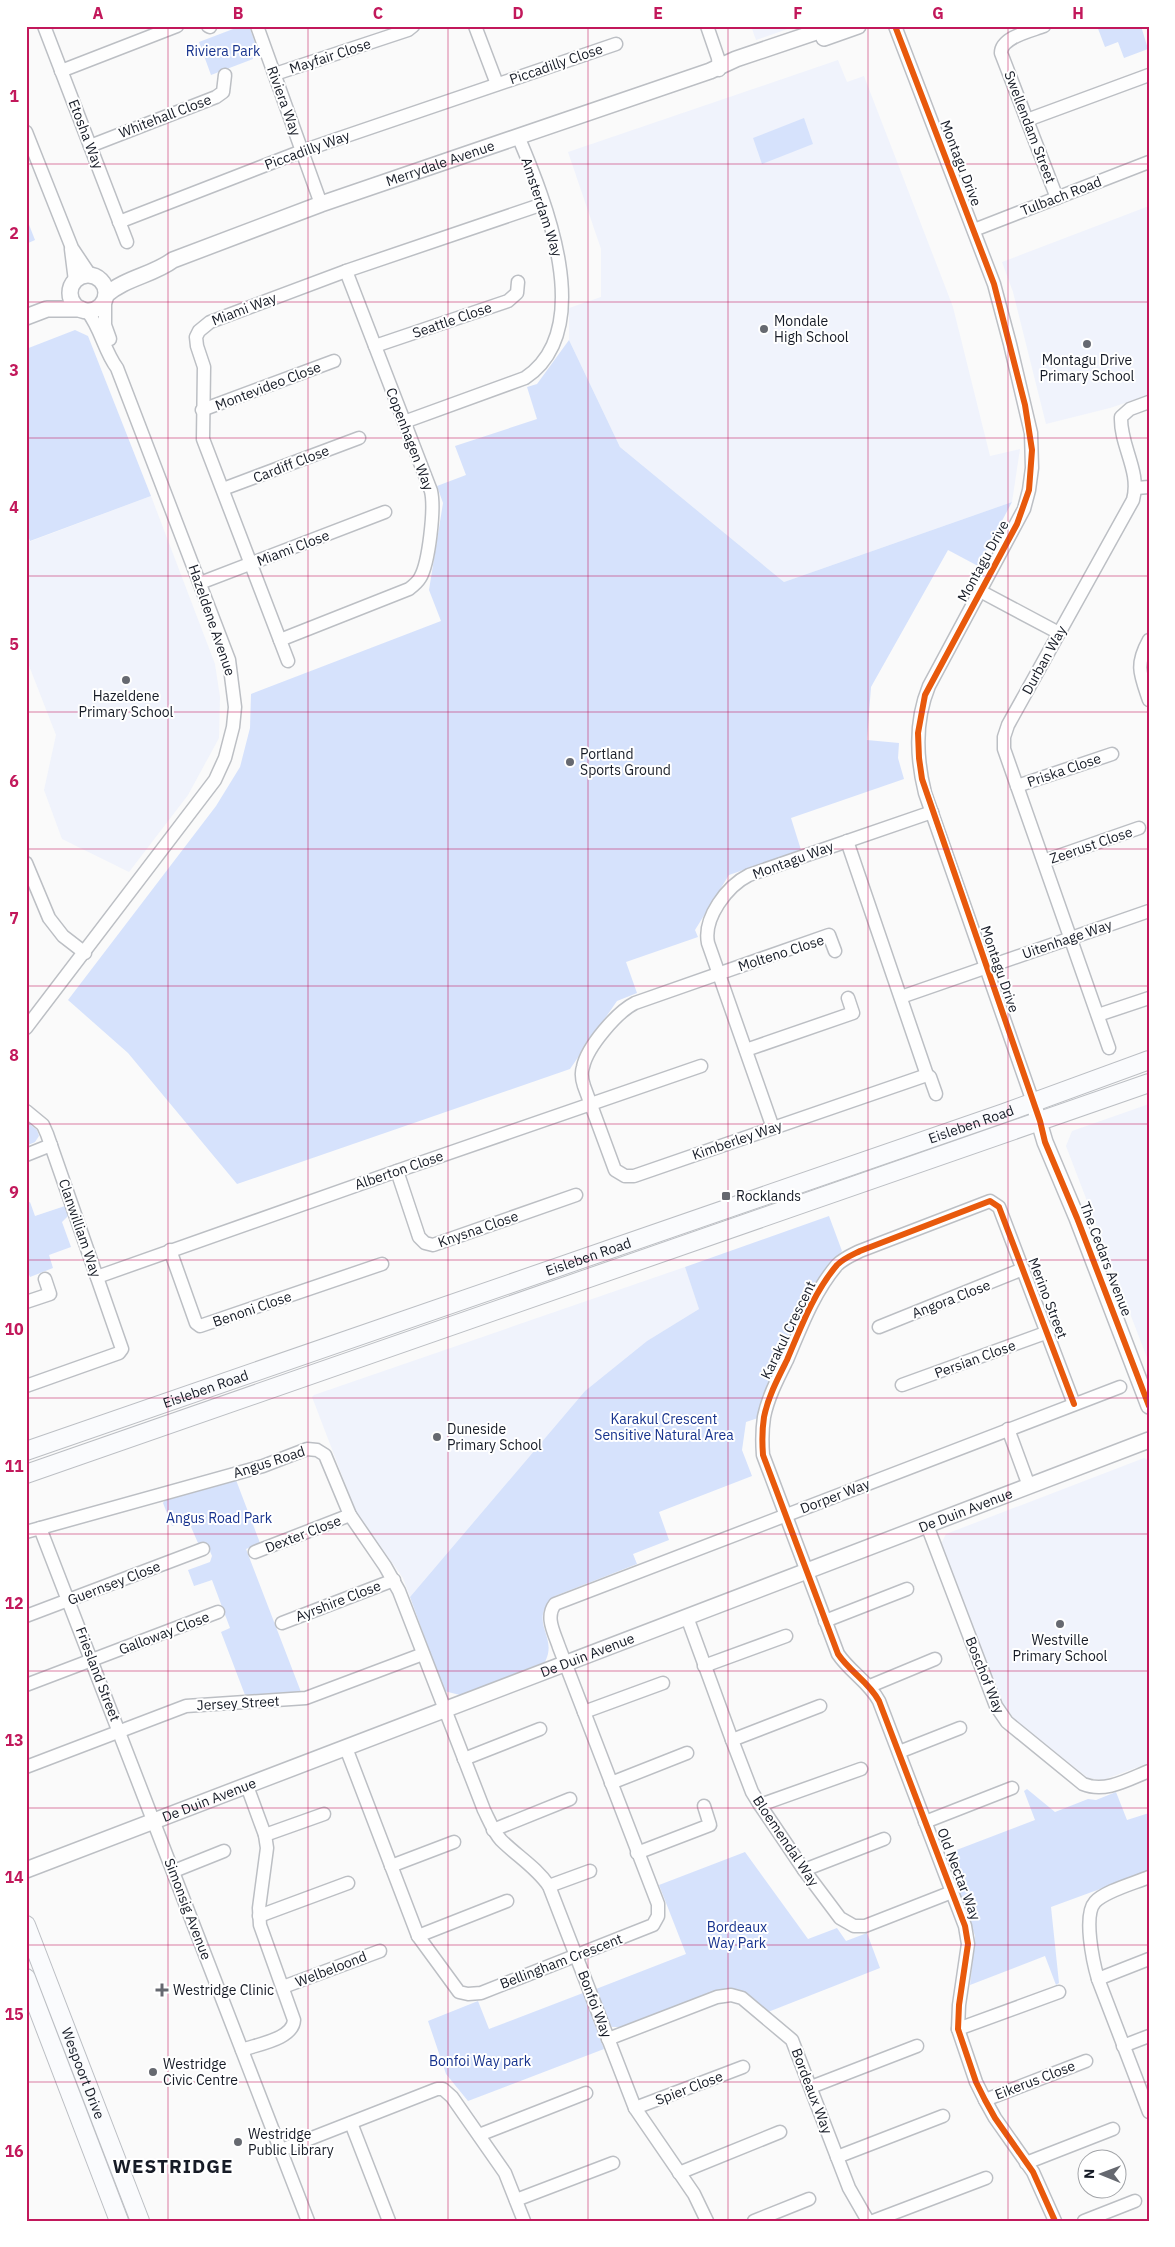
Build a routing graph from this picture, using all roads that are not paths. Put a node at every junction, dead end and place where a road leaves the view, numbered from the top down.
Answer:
1 (44, 26) edge
2 (177, 26) edge
3 (257, 26) edge
4 (413, 26) edge
5 (475, 26) edge
6 (707, 26) edge
7 (834, 26) edge
8 (858, 26) edge
9 (895, 26) edge
10 (1044, 26) edge
11 (616, 44) dead end
12 (716, 69) junction
13 (62, 71) junction
14 (275, 74) junction
15 (225, 75) dead end
16 (1149, 75) edge
17 (497, 84) junction
18 (1027, 120) junction
19 (26, 132) edge
20 (518, 136) junction
21 (90, 146) junction
22 (302, 151) junction
23 (1149, 162) edge
24 (1057, 198) junction
25 (321, 204) junction
26 (543, 204) junction
27 (119, 222) junction
28 (974, 230) junction
29 (127, 242) dead end
30 (72, 248) junction
31 (173, 260) junction
32 (346, 271) junction
33 (93, 276) junction
34 (518, 282) dead end
35 (74, 283) junction
36 (106, 298) junction
37 (47, 309) junction
38 (84, 310) junction
39 (26, 317) edge
40 (375, 346) junction
41 (334, 361) dead end
42 (117, 368) junction
43 (1149, 402) edge
44 (202, 410) junction
45 (404, 422) junction
46 (359, 438) dead end
47 (1142, 488) edge
48 (223, 490) junction
49 (386, 512) dead end
50 (251, 564) junction
51 (200, 583) junction
52 (980, 591) junction
53 (1059, 633) junction
54 (280, 640) junction
55 (1149, 640) edge
56 (288, 661) dead end
57 (1149, 700) edge
58 (1112, 754) dead end
59 (1017, 786) junction
60 (932, 812) junction
61 (1139, 828) dead end
62 (848, 841) junction
63 (1044, 861) junction
64 (26, 863) edge
65 (1149, 911) edge
66 (1071, 938) junction
67 (835, 951) dead end
68 (85, 953) junction
69 (986, 967) junction
70 (719, 973) junction
71 (848, 998) dead end
72 (901, 998) junction
73 (1149, 998) edge
74 (1098, 1015) junction
75 (26, 1028) edge
76 (1109, 1048) dead end
77 (746, 1050) junction
78 (1149, 1060) edge
79 (701, 1066) dead end
80 (927, 1075) junction
81 (1149, 1083) edge
82 (936, 1094) dead end
83 (1033, 1102) junction
84 (590, 1104) junction
85 (26, 1112) edge
86 (1040, 1121) junction
87 (773, 1128) junction
88 (51, 1145) junction
89 (26, 1155) edge
90 (397, 1171) junction
91 (576, 1195) dead end
92 (996, 1202) joint
93 (170, 1250) junction
94 (382, 1264) dead end
95 (1023, 1269) junction
96 (97, 1277) junction
97 (45, 1279) dead end
98 (26, 1302) edge
99 (879, 1327) dead end
100 (1048, 1332) junction
101 (902, 1385) dead end
102 (26, 1386) edge
103 (1120, 1386) dead end
104 (1074, 1404) junction
105 (1149, 1406) edge
106 (1008, 1429) junction
107 (1149, 1440) edge
108 (26, 1452) edge
109 (26, 1474) edge
110 (1028, 1486) junction
111 (350, 1515) junction
112 (784, 1515) junction
113 (927, 1525) junction
114 (40, 1528) junction
115 (26, 1532) edge
116 (203, 1549) dead end
117 (255, 1552) dead end
118 (807, 1572) junction
119 (394, 1580) junction
120 (907, 1590) dead end
121 (70, 1600) junction
122 (218, 1612) dead end
123 (26, 1616) edge
124 (688, 1617) junction
125 (825, 1621) junction
126 (282, 1622) dead end
127 (786, 1636) dead end
128 (424, 1654) junction
129 (935, 1659) dead end
130 (93, 1660) junction
131 (566, 1664) junction
132 (704, 1666) junction
133 (663, 1683) dead end
134 (26, 1685) edge
135 (870, 1686) junction
136 (820, 1706) dead end
137 (445, 1710) junction
138 (584, 1712) junction
139 (960, 1728) dead end
140 (540, 1729) dead end
141 (120, 1732) junction
142 (732, 1740) junction
143 (346, 1748) junction
144 (898, 1752) junction
145 (688, 1753) dead end
146 (464, 1759) junction
147 (26, 1767) edge
148 (861, 1769) dead end
149 (1149, 1772) edge
150 (611, 1783) junction
151 (247, 1786) junction
152 (1012, 1788) dead end
153 (570, 1799) dead end
154 (760, 1805) junction
155 (704, 1806) dead end
156 (324, 1814) dead end
157 (154, 1821) junction
158 (925, 1822) junction
159 (493, 1830) junction
160 (265, 1835) junction
161 (884, 1839) dead end
162 (454, 1842) dead end
163 (224, 1851) dead end
164 (637, 1853) junction
165 (391, 1866) junction
166 (26, 1870) edge
167 (804, 1870) junction
168 (174, 1871) junction
169 (590, 1871) dead end
170 (1149, 1877) edge
171 (348, 1883) dead end
172 (549, 1886) junction
173 (952, 1892) junction
174 (507, 1901) dead end
175 (259, 1916) junction
176 (26, 1925) edge
177 (418, 1936) junction
178 (380, 1951) dead end
179 (576, 1956) junction
180 (1149, 1959) edge
181 (26, 1978) edge
182 (1098, 1978) junction
183 (283, 1987) junction
184 (1059, 1992) dead end
185 (958, 2030) junction
186 (1149, 2036) edge
187 (608, 2039) junction
188 (917, 2046) dead end
189 (1124, 2046) junction
190 (242, 2050) junction
191 (1086, 2061) dead end
192 (742, 2067) dead end
193 (811, 2087) junction
194 (586, 2094) dead end
195 (984, 2100) junction
196 (636, 2108) junction
197 (1149, 2112) edge
198 (943, 2116) dead end
199 (351, 2123) junction
200 (1113, 2129) dead end
201 (780, 2132) dead end
202 (479, 2135) junction
203 (281, 2150) junction
204 (837, 2157) junction
205 (613, 2163) dead end
206 (1026, 2163) junction
207 (679, 2173) junction
208 (986, 2178) dead end
209 (809, 2199) dead end
210 (516, 2200) junction
211 (1135, 2201) dead end
212 (119, 2221) edge
213 (140, 2221) edge
214 (308, 2221) edge
215 (389, 2221) edge
216 (524, 2221) edge
217 (707, 2221) edge
218 (754, 2221) edge
219 (868, 2221) edge
220 (873, 2221) edge
221 (1055, 2221) edge
222 (1084, 2221) edge

1 - 13 street, Etosha Way
2 - 13 street
3 - 14 street, Riviera Way
4 - 14 street, Mayfair Close
5 - 17 street
6 - 12 street
7 - 12 street, Merrydale Avenue
8 - 12 street, Merrydale Avenue
9 - 28 street, Montagu Drive
10 - 18 street, Swellendam Street
11 - 17 street, Piccadilly Close
12 - 20 street, Merrydale Avenue
13 - 21 street, Etosha Way
14 - 22 street, Riviera Way
15 - 21 street, Whitehall Close
16 - 18 street
17 - 22 street, Piccadilly Way
18 - 24 street, Swellendam Street
19 - 30 street
20 - 25 street, Merrydale Avenue
20 - 26 street, Amsterdam Way
21 - 27 street, Etosha Way
22 - 25 street, Riviera Way
22 - 27 street, Piccadilly Way
23 - 24 street, Tulbach Road
24 - 28 street, Tulbach Road
25 - 31 street, Merrydale Avenue
26 - 32 street, Miami Way
26 - 45 street, Amsterdam Way
27 - 29 street, Etosha Way
28 - 52 street, Montagu Drive
30 - 33 street
30 - 35 street
31 - 33 street, Merrydale Avenue
31 - 36 street, Merrydale Avenue
32 - 40 street, Copenhagen Way
32 - 44 street, Miami Way
33 - 35 street
33 - 36 street
34 - 40 street, Seattle Close
35 - 37 street
35 - 38 street
36 - 38 street
36 - 42 street, Hazeldene Avenue
37 - 38 street
37 - 39 street
38 - 42 street, Hazeldene Avenue
40 - 45 street, Copenhagen Way
41 - 44 street, Montevideo Close
42 - 51 street, Hazeldene Avenue
43 - 47 street, Durban Way
44 - 48 street, Miami Way
45 - 54 street, Copenhagen Way
46 - 48 street, Cardiff Close
47 - 53 street, Durban Way
48 - 50 street, Miami Way
49 - 50 street, Miami Close
50 - 51 street, Miami Close
50 - 54 street, Miami Way
51 - 68 street, Hazeldene Avenue
52 - 53 street
52 - 60 street, Montagu Drive
53 - 59 street, Durban Way
54 - 56 street, Miami Way
55 - 57 street
58 - 59 street, Priska Close
59 - 63 street, Durban Way
60 - 62 street, Montagu Way
60 - 69 street, Montagu Drive
61 - 63 street, Zeerust Close
62 - 70 street, Montagu Way
62 - 72 street
63 - 66 street, Durban Way
64 - 68 street
65 - 66 street, Uitenhage Way
66 - 69 street, Uitenhage Way
66 - 74 street, Durban Way
67 - 70 street, Molteno Close
68 - 75 street, Hazeldene Avenue
69 - 72 street, Uitenhage Way
69 - 83 street, Montagu Drive
70 - 77 street, Montagu Way
70 - 84 street
71 - 77 street
72 - 80 street
73 - 74 street
74 - 76 street, Durban Way
77 - 87 street, Montagu Way
78 - 83 main road, Eisleben Road
79 - 84 street, Alberton Close
80 - 82 street
80 - 87 street, Kimberley Way
81 - 86 main road, Eisleben Road
83 - 86 street, The Cedars Avenue
83 - 108 main road, Eisleben Road
84 - 87 street, Kimberley Way
84 - 90 street, Alberton Close
85 - 88 street, Clanwilliam Way
86 - 105 street, The Cedars Avenue
86 - 109 main road, Eisleben Road
88 - 89 street
88 - 96 street, Clanwilliam Way
90 - 91 street, Knysna Close
90 - 93 street, Alberton Close
92 - 95 street, Merino Street
92 - 112 street, Karakul Crescent
93 - 94 street, Benoni Close
93 - 96 street, Alberton Close
95 - 99 street, Angora Close
95 - 100 street, Merino Street
96 - 102 street, Clanwilliam Way
97 - 98 street
100 - 101 street, Persian Close
100 - 104 street, Merino Street
103 - 104 street, Dorper Way
104 - 106 street, Dorper Way
106 - 110 street
106 - 112 street, Dorper Way
107 - 110 street, De Duin Avenue
110 - 113 street, De Duin Avenue
111 - 114 street, Angus Road
111 - 117 street, Dexter Close
111 - 119 street, Angus Road
112 - 118 street, Karakul Crescent
112 - 131 street, Dorper Way
113 - 118 street, De Duin Avenue
113 - 149 street, Boschof Way
114 - 115 street, Angus Road
114 - 121 street, Friesland Street
116 - 121 street, Guernsey Close
118 - 124 street, De Duin Avenue
118 - 125 street, Old Nectar Way
119 - 126 street, Ayrshire Close
119 - 128 street, Angus Road
120 - 125 street
121 - 123 street, Guernsey Close
121 - 130 street, Friesland Street
122 - 130 street, Galloway Close
124 - 131 street, De Duin Avenue
124 - 132 street, Bloemendal Way
125 - 135 street, Old Nectar Way
127 - 132 street
128 - 137 street, Angus Road
128 - 141 street, Jersey Street
129 - 135 street
130 - 134 street, Galloway Close
130 - 141 street, Friesland Street
131 - 137 street, De Duin Avenue
131 - 138 street, Bellingham Crescent
132 - 142 street, Bloemendal Way
133 - 138 street
135 - 144 street, Old Nectar Way
136 - 142 street
137 - 143 street, De Duin Avenue
137 - 146 street, Bonfoi Way
138 - 150 street, Bellingham Crescent
139 - 144 street
140 - 146 street
141 - 147 street, Jersey Street
141 - 157 street, Friesland Street
142 - 154 street, Bloemendal Way
143 - 151 street, De Duin Avenue
143 - 165 street, Bellingham Crescent
144 - 158 street, Old Nectar Way
145 - 150 street
146 - 159 street, Bonfoi Way
148 - 154 street
150 - 164 street, Bellingham Crescent
151 - 157 street, De Duin Avenue
151 - 160 street
152 - 158 street
153 - 159 street
154 - 167 street, Bloemendal Way
155 - 164 street
156 - 160 street
157 - 166 street, De Duin Avenue
157 - 168 street, Simonsig Avenue
158 - 173 street, Old Nectar Way
159 - 172 street, Bonfoi Way
160 - 175 street
161 - 167 street
162 - 165 street
163 - 168 street
164 - 179 street, Bellingham Crescent
165 - 177 street, Bellingham Crescent
167 - 173 street, Bloemendal Way
168 - 190 street, Simonsig Avenue
169 - 172 street
170 - 182 street
171 - 175 street
172 - 179 street, Bonfoi Way
173 - 185 street, Old Nectar Way
174 - 177 street
175 - 183 street
176 - 213 main road, Wespoort Drive
177 - 179 street, Bellingham Crescent
178 - 183 street, Welbeloond
179 - 187 street, Bonfoi Way
180 - 182 street
181 - 212 main road, Wespoort Drive
182 - 189 street
183 - 190 street
184 - 185 street
185 - 195 street, Old Nectar Way
186 - 189 street
187 - 193 street, Bordeaux Way
187 - 196 street, Bonfoi Way
188 - 193 street
189 - 197 street
190 - 203 street, Simonsig Avenue
191 - 195 street, Eikerus Close
192 - 196 street, Spier Close
193 - 204 street, Bordeaux Way
194 - 202 street
195 - 206 street, Old Nectar Way
196 - 207 street, Bonfoi Way
198 - 204 street
199 - 202 street
199 - 203 street
199 - 215 street
200 - 206 street
201 - 207 street
202 - 210 street
203 - 214 street, Simonsig Avenue
204 - 219 street, Bordeaux Way
205 - 210 street
206 - 221 street, Old Nectar Way
207 - 217 street, Bonfoi Way
208 - 220 street
209 - 218 street
210 - 216 street
211 - 222 street

